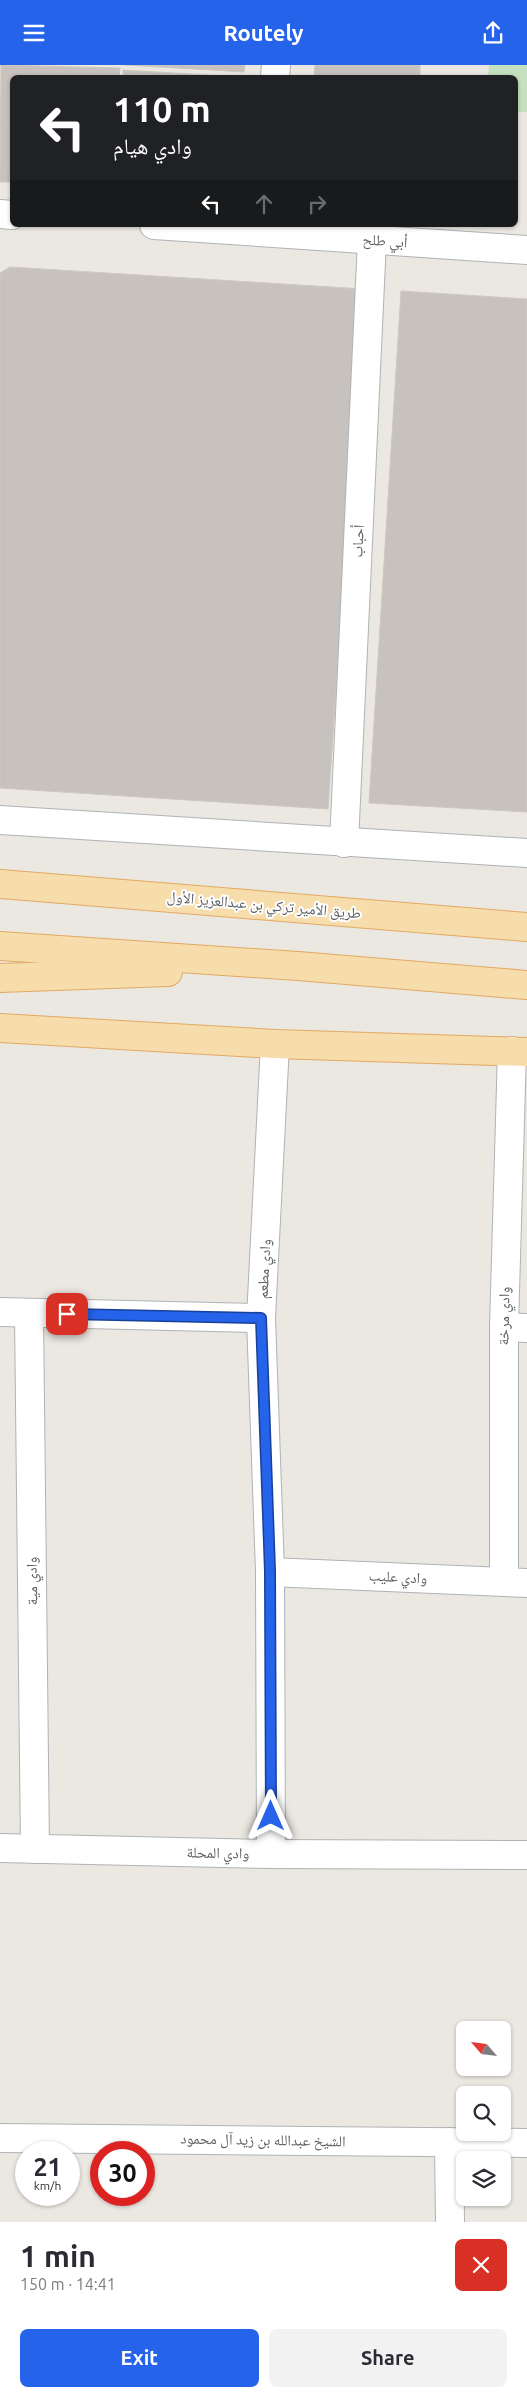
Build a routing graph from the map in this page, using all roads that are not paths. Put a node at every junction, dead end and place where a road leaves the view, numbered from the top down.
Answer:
1 (210, 227) edge
2 (265, 229) edge
3 (372, 240) junction
4 (527, 250) edge
5 (0, 820) edge
6 (344, 843) junction
7 (527, 853) edge
8 (0, 884) edge
9 (527, 927) edge
10 (0, 946) edge
11 (298, 966) junction
12 (0, 978) edge
13 (527, 985) edge
14 (0, 1028) edge
15 (275, 1045) junction
16 (519, 1052) edge
17 (0, 1312) edge
18 (29, 1314) junction
19 (261, 1318) junction
20 (515, 1327) edge
21 (270, 1571) junction
22 (516, 1582) edge
23 (0, 1848) edge
24 (35, 1849) junction
25 (271, 1854) junction
26 (527, 1855) edge
27 (0, 2137) edge
28 (449, 2143) junction
29 (527, 2143) edge
30 (450, 2222) edge

1 - 2 street, أبي طلح
2 - 3 street, أبي طلح
3 - 4 street, أبي طلح
3 - 6 street, أحباب
5 - 6 street
6 - 7 street
8 - 9 main road, طريق الأمير تركي بن عبدالعزيز الأول
10 - 11 main road
11 - 12 main road
11 - 13 main road
14 - 15 main road
15 - 16 main road
15 - 19 street, وادي مطعم
16 - 20 street, وادي مرخة
17 - 18 street
18 - 19 street
18 - 24 street, وادي مية
19 - 21 street, وادي مطعم
20 - 22 street, وادي مرخة
21 - 22 street, وادي عليب
21 - 25 street, وادي مطعم
23 - 24 street, وادي المحلة
24 - 25 street, وادي المحلة
25 - 26 street, وادي المحلة
27 - 28 street, الشيخ عبدالله بن زيد آل محمود
28 - 29 street, الشيخ عبدالله بن زيد آل محمود
28 - 30 street

